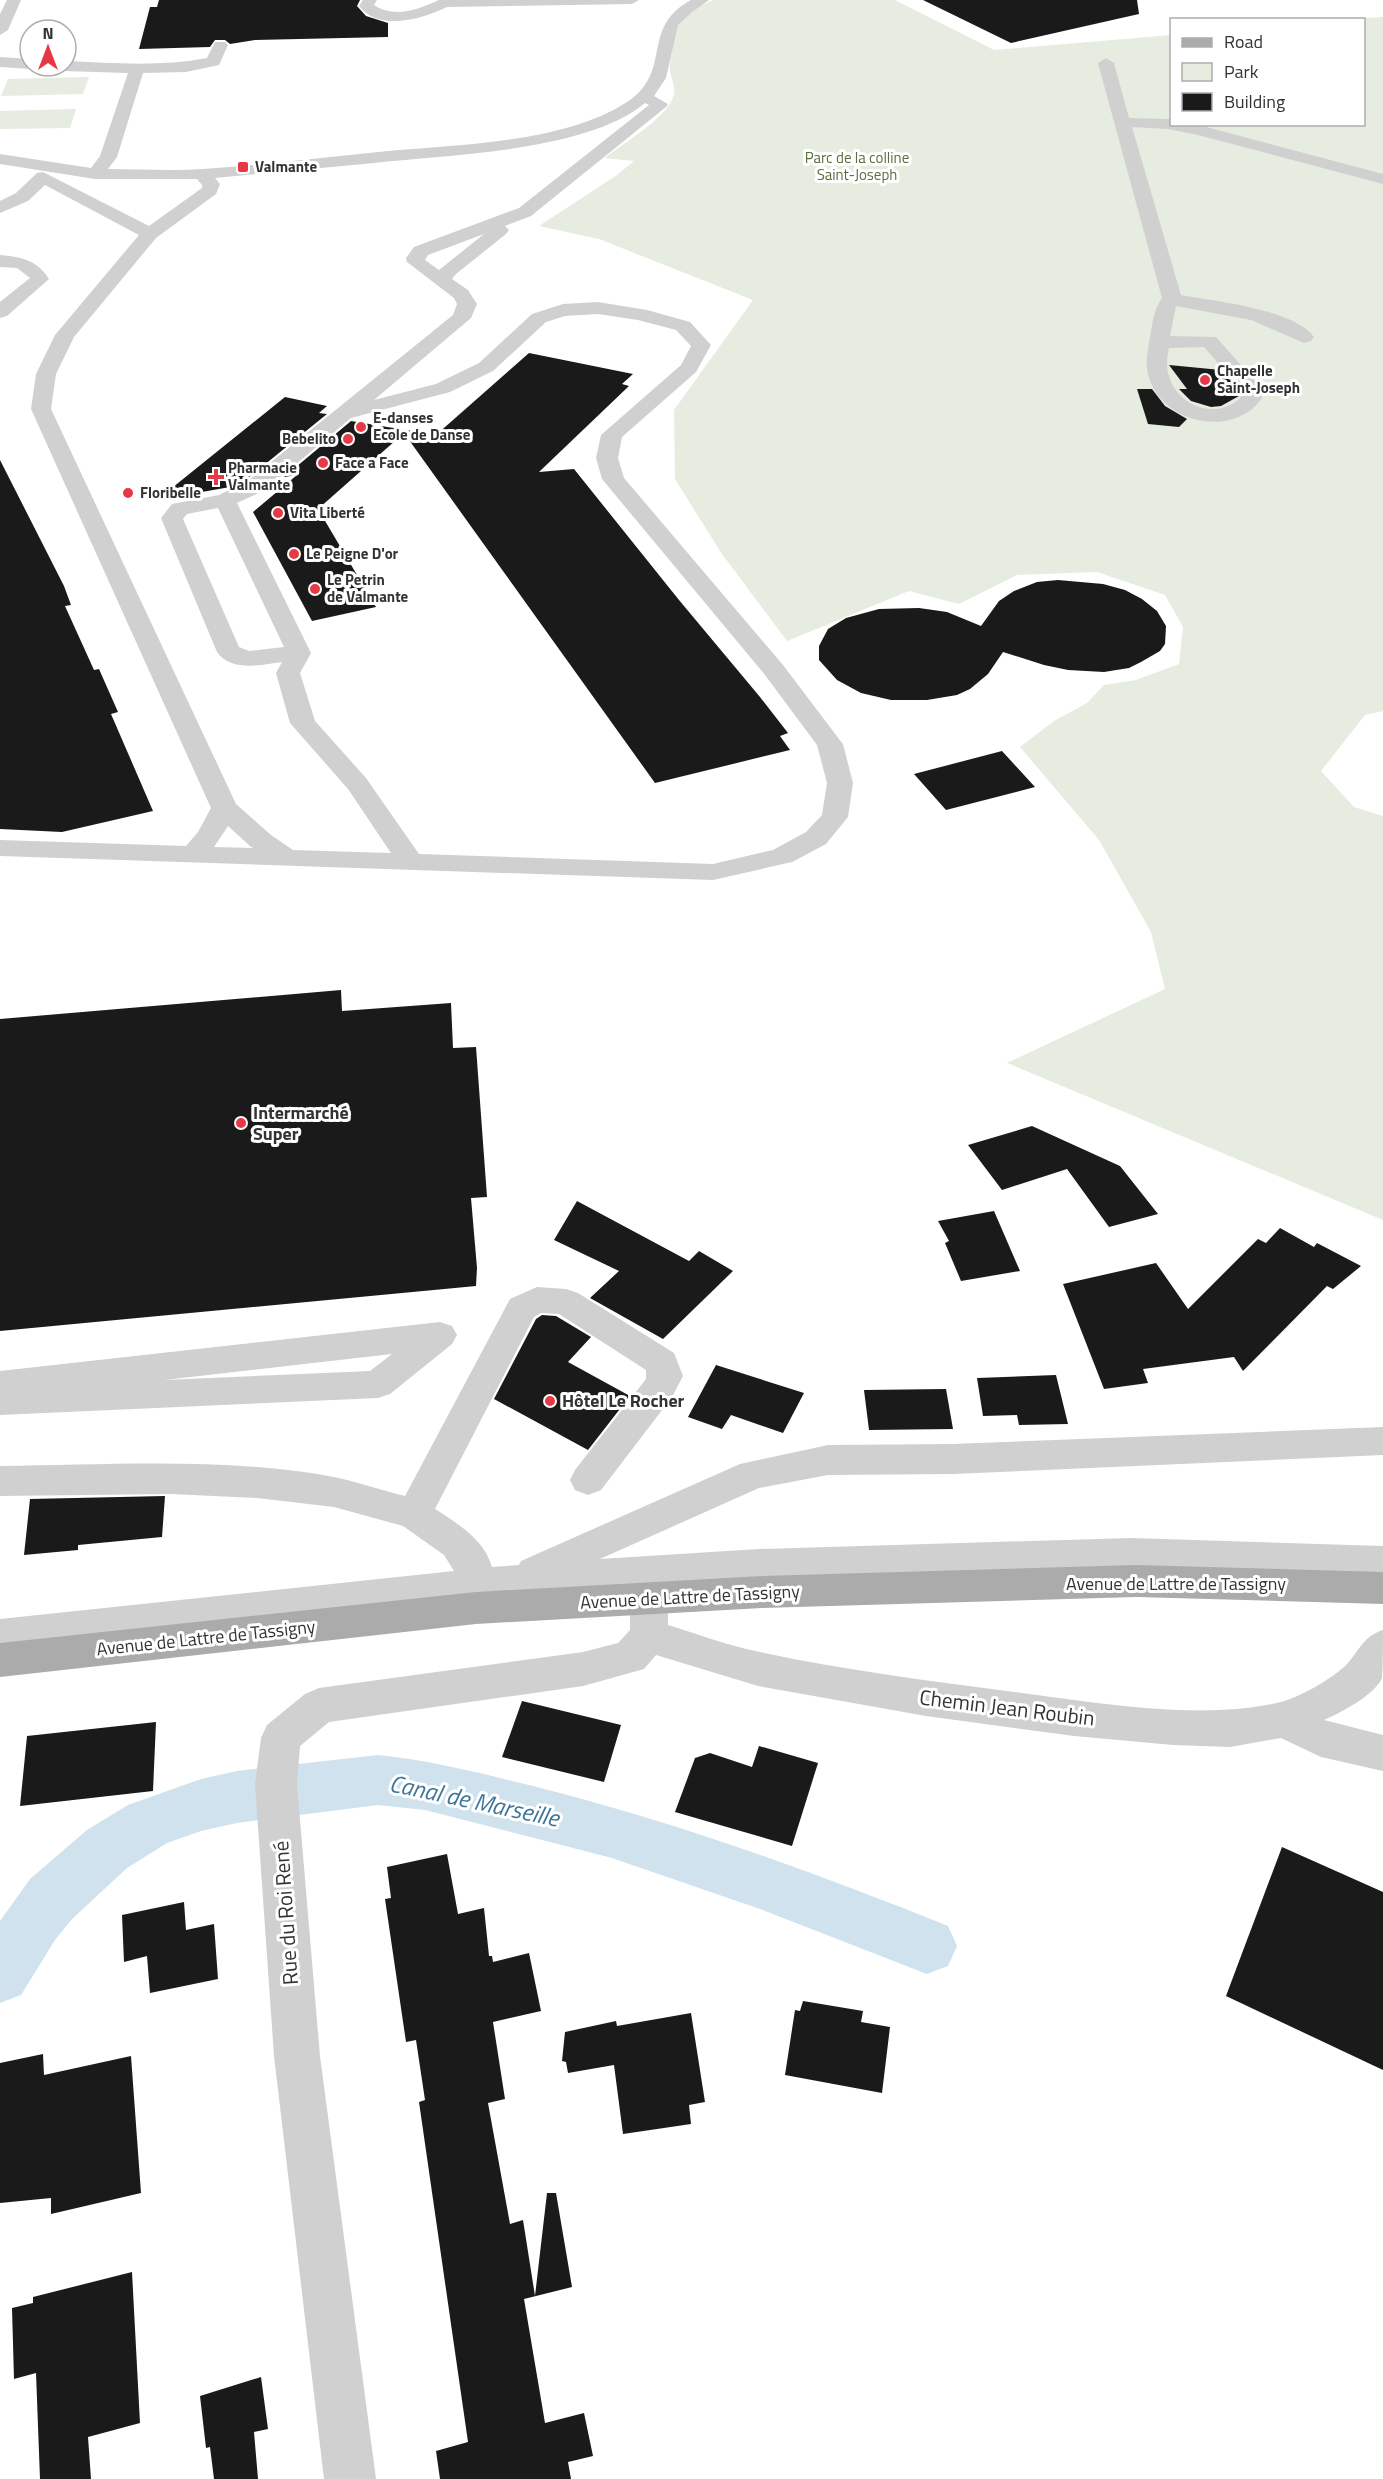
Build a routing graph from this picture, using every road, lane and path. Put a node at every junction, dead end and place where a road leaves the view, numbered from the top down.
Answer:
1 (14, 0) edge
2 (370, 0) edge
3 (632, 0) edge
4 (702, 0) edge
5 (0, 30) edge
6 (220, 45) dead end
7 (0, 62) edge
8 (18, 63) edge
9 (1106, 63) dead end
10 (78, 67) edge
11 (137, 69) junction
12 (644, 97) junction
13 (1122, 123) junction
14 (1170, 124) edge
15 (1180, 126) edge
16 (0, 159) edge
17 (303, 165) junction
18 (0, 169) edge
19 (276, 170) junction
20 (43, 177) junction
21 (205, 177) junction
22 (1383, 179) edge
23 (83, 183) junction
24 (190, 206) junction
25 (0, 208) edge
26 (521, 214) junction
27 (150, 234) junction
28 (0, 261) edge
29 (441, 280) junction
30 (1172, 299) junction
31 (1224, 308) junction
32 (0, 312) edge
33 (1242, 330) dead end
34 (1304, 337) dead end
35 (1160, 342) junction
36 (340, 415) junction
37 (225, 500) junction
38 (299, 653) junction
39 (222, 804) junction
40 (0, 848) edge
41 (195, 853) junction
42 (286, 857) junction
43 (411, 862) junction
44 (0, 1385) edge
45 (0, 1401) edge
46 (1383, 1441) edge
47 (588, 1480) dead end
48 (0, 1482) edge
49 (414, 1514) junction
50 (1383, 1562) edge
51 (1321, 1572) junction
52 (513, 1581) junction
53 (1383, 1588) edge
54 (475, 1597) junction
55 (649, 1598) junction
56 (0, 1636) edge
57 (649, 1636) junction
58 (1383, 1647) edge
59 (0, 1660) edge
60 (1284, 1720) junction
61 (1383, 1753) edge
62 (350, 2479) edge

1 - 5 street
2 - 3 street
4 - 12 street
6 - 11 street
7 - 8 street
9 - 13 street
10 - 11 street
11 - 23 street
12 - 17 street
12 - 26 street
13 - 14 street
13 - 30 street
15 - 22 street
16 - 23 street
17 - 19 street
17 - 21 street
18 - 20 street
19 - 21 street
19 - 24 street
20 - 23 street
20 - 25 street
21 - 23 street
21 - 23 street
21 - 24 street
23 - 27 street
24 - 27 street
26 - 29 street
26 - 29 street
27 - 39 street
28 - 32 street
29 - 36 street
30 - 31 street
30 - 35 street
31 - 33 street
31 - 34 street
35 - 35 street
36 - 37 street
36 - 43 street
37 - 38 street
37 - 38 street
38 - 43 street
39 - 41 street
39 - 42 street
40 - 41 street
41 - 42 street
42 - 43 street
44 - 45 street
46 - 52 street
47 - 49 street
48 - 49 street
49 - 54 street
50 - 51 street
51 - 52 street
51 - 53 main road, Avenue de Lattre de Tassigny
51 - 55 main road, Avenue de Lattre de Tassigny
52 - 54 street
54 - 55 main road, Avenue de Lattre de Tassigny
54 - 56 street
54 - 59 main road, Avenue de Lattre de Tassigny
55 - 57 street
57 - 60 street, Chemin Jean Roubin
57 - 62 street, Rue du Roi René
58 - 60 street, Chemin Jean Roubin
60 - 61 street

